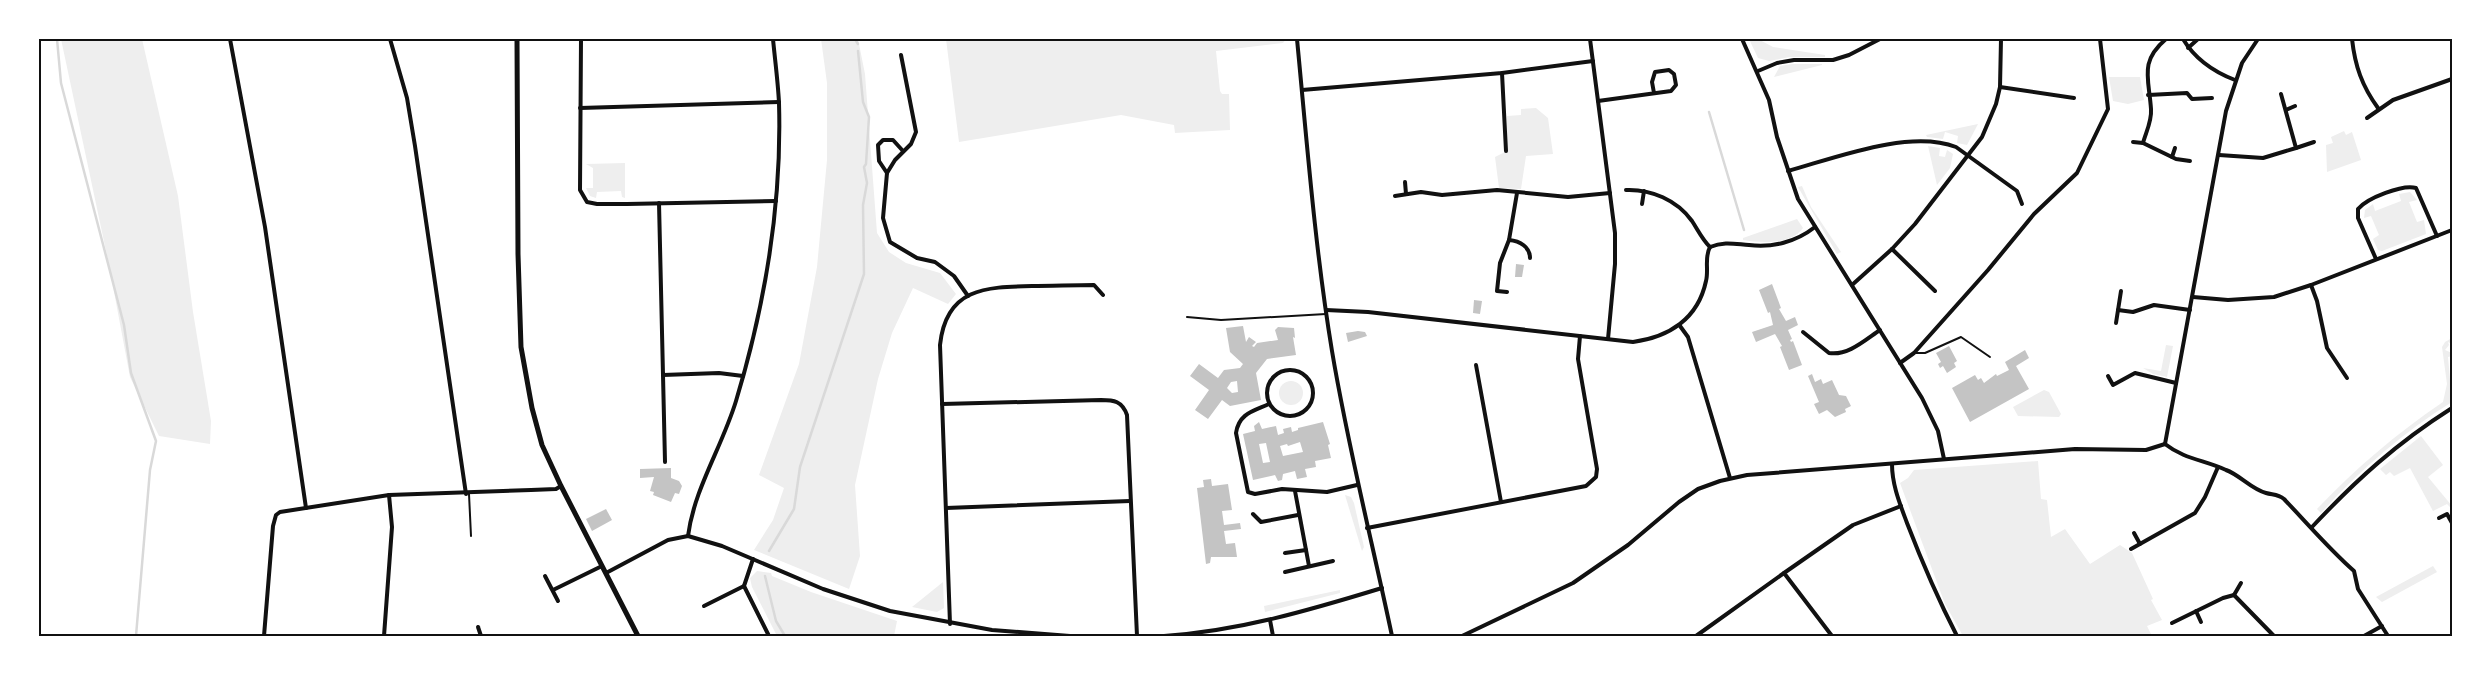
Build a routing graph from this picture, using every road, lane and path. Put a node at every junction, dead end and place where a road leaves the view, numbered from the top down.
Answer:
1 (230, 39) edge
2 (390, 39) edge
3 (517, 39) edge
4 (581, 39) edge
5 (774, 39) edge
6 (1297, 39) edge
7 (1590, 39) edge
8 (1742, 39) edge
9 (1880, 39) edge
10 (2002, 39) edge
11 (2100, 39) edge
12 (2166, 39) edge
13 (2183, 39) edge
14 (2198, 39) edge
15 (2258, 39) edge
16 (2352, 39) edge
17 (2188, 48) junction
18 (901, 55) dead end
19 (1593, 61) junction
20 (1758, 71) junction
21 (1502, 73) junction
22 (2452, 79) edge
23 (2235, 80) junction
24 (2000, 87) junction
25 (1302, 90) junction
26 (1654, 93) junction
27 (2281, 94) dead end
28 (2148, 95) junction
29 (2074, 98) dead end
30 (2212, 98) dead end
31 (1598, 101) junction
32 (779, 102) junction
33 (2295, 106) dead end
34 (580, 108) junction
35 (2378, 108) junction
36 (2286, 110) junction
37 (2367, 118) dead end
38 (2134, 142) dead end
39 (2314, 142) dead end
40 (2143, 143) junction
41 (2175, 148) dead end
42 (2296, 148) junction
43 (903, 151) junction
44 (1506, 151) dead end
45 (2219, 155) junction
46 (1968, 156) junction
47 (2172, 157) junction
48 (2190, 161) dead end
49 (1788, 171) junction
50 (887, 173) junction
51 (1405, 182) dead end
52 (1626, 190) dead end
53 (1644, 191) junction
54 (1517, 193) junction
55 (1610, 193) junction
56 (1406, 194) junction
57 (1395, 196) dead end
58 (776, 201) junction
59 (659, 203) junction
60 (1642, 204) dead end
61 (2022, 204) dead end
62 (1815, 227) junction
63 (2452, 230) edge
64 (2437, 236) junction
65 (1509, 240) junction
66 (1710, 247) junction
67 (1892, 250) junction
68 (1530, 258) dead end
69 (2376, 259) junction
70 (1852, 285) junction
71 (2311, 285) junction
72 (1934, 291) dead end
73 (2121, 291) dead end
74 (1507, 292) dead end
75 (1103, 295) dead end
76 (968, 296) junction
77 (2193, 297) junction
78 (2118, 310) junction
79 (2190, 310) junction
80 (1326, 312) junction
81 (1187, 317) dead end
82 (2116, 323) dead end
83 (1680, 326) junction
84 (1880, 330) junction
85 (1803, 332) dead end
86 (1580, 336) junction
87 (1608, 339) junction
88 (1914, 353) junction
89 (1990, 357) dead end
90 (1900, 363) junction
91 (1476, 365) dead end
92 (663, 375) junction
93 (743, 376) junction
94 (2108, 376) dead end
95 (2347, 378) dead end
96 (2176, 383) junction
97 (942, 404) junction
98 (1270, 404) junction
99 (2452, 408) edge
100 (2165, 444) junction
101 (1944, 460) junction
102 (666, 462) dead end
103 (1892, 464) junction
104 (2218, 467) junction
105 (1730, 478) junction
106 (1357, 485) junction
107 (561, 486) junction
108 (1295, 491) junction
109 (467, 494) junction
110 (389, 495) junction
111 (1130, 500) junction
112 (1500, 502) junction
113 (1901, 506) junction
114 (306, 508) junction
115 (946, 508) junction
116 (2452, 512) edge
117 (1253, 514) dead end
118 (2447, 514) junction
119 (1298, 515) junction
120 (2439, 518) dead end
121 (2452, 523) edge
122 (2312, 527) junction
123 (1367, 528) junction
124 (2134, 533) dead end
125 (471, 536) dead end
126 (688, 536) junction
127 (2140, 544) junction
128 (2131, 549) dead end
129 (1306, 550) junction
130 (1286, 553) dead end
131 (753, 559) junction
132 (1333, 562) dead end
133 (602, 566) junction
134 (1309, 566) junction
135 (1285, 572) dead end
136 (606, 573) junction
137 (1784, 573) junction
138 (545, 576) dead end
139 (2241, 583) dead end
140 (744, 586) junction
141 (1382, 588) junction
142 (552, 590) junction
143 (2234, 595) junction
144 (558, 601) dead end
145 (704, 606) dead end
146 (2196, 611) junction
147 (1270, 620) junction
148 (2201, 622) dead end
149 (2172, 623) dead end
150 (950, 624) junction
151 (2382, 626) junction
152 (478, 627) dead end
153 (264, 636) edge
154 (384, 636) edge
155 (481, 636) edge
156 (638, 636) edge
157 (769, 636) edge
158 (1037, 636) edge
159 (1070, 636) edge
160 (1138, 636) edge
161 (1164, 636) edge
162 (1273, 636) edge
163 (1392, 636) edge
164 (1462, 636) edge
165 (1696, 636) edge
166 (1832, 636) edge
167 (1957, 636) edge
168 (2274, 636) edge
169 (2364, 636) edge
170 (2388, 636) edge

1 - 114 street
2 - 109 street
3 - 107 street
4 - 34 street
5 - 32 street
6 - 25 street
7 - 19 street
8 - 20 street
9 - 20 street
10 - 24 street
11 - 88 street
12 - 28 street
13 - 17 street
14 - 17 street
15 - 23 street
16 - 35 street
17 - 23 street
18 - 43 street
19 - 21 street
19 - 31 street
20 - 49 street
21 - 25 street
21 - 44 street
22 - 35 street
23 - 45 street
24 - 29 street
24 - 46 street
25 - 80 street
26 - 26 street
26 - 31 street
27 - 36 street
28 - 30 street
28 - 40 street
31 - 55 street
32 - 34 street
32 - 58 street
33 - 36 street
34 - 59 street
35 - 37 street
36 - 42 street
38 - 40 street
39 - 42 street
40 - 47 street
41 - 47 street
42 - 45 street
43 - 50 street
43 - 50 street
45 - 77 street
46 - 49 street
46 - 61 street
46 - 67 street
47 - 48 street
49 - 62 street
50 - 76 street
51 - 56 street
52 - 53 street
53 - 60 street
53 - 66 street
54 - 55 street
54 - 56 street
54 - 65 street
55 - 87 street
56 - 57 street
58 - 59 street
58 - 93 street
59 - 92 street
62 - 66 street
62 - 70 street
63 - 64 street
64 - 69 street
64 - 69 street
65 - 68 street
65 - 74 street
66 - 83 street
67 - 70 street
67 - 72 street
69 - 71 street
70 - 84 street
71 - 77 street
71 - 95 street
73 - 78 street
75 - 76 street
76 - 97 street
77 - 79 street
78 - 79 street
78 - 82 street
79 - 96 street
80 - 81 lane
80 - 86 street
80 - 106 street
83 - 87 street
83 - 105 street
84 - 85 street
84 - 90 street
86 - 87 street
86 - 112 street
88 - 89 lane
88 - 90 street
90 - 101 street
91 - 112 street
92 - 93 street
92 - 102 street
93 - 126 street
94 - 96 street
96 - 100 street
97 - 111 street
97 - 115 street
98 - 98 street
98 - 108 street
99 - 122 street
100 - 101 street
100 - 104 street
101 - 103 street
103 - 105 street
103 - 113 street
104 - 122 street
104 - 127 street
105 - 164 street
106 - 108 street
106 - 123 street
107 - 109 street
107 - 133 street
108 - 119 street
109 - 110 street
109 - 125 lane
110 - 114 street
110 - 154 street
111 - 115 street
111 - 160 street
112 - 123 street
113 - 137 street
113 - 167 street
114 - 153 street
115 - 150 street
116 - 118 street
117 - 119 street
118 - 120 street
118 - 121 street
119 - 129 street
122 - 151 street
123 - 141 street
124 - 127 street
126 - 131 street
126 - 136 street
127 - 128 street
129 - 130 street
129 - 134 street
131 - 140 street
131 - 150 street
132 - 134 street
133 - 136 street
133 - 142 street
134 - 135 street
136 - 156 street
137 - 165 street
137 - 166 street
138 - 142 street
139 - 143 street
140 - 145 street
140 - 157 street
141 - 147 street
141 - 163 street
142 - 144 street
143 - 146 street
143 - 168 street
146 - 148 street
146 - 149 street
147 - 161 street
147 - 162 street
150 - 158 street
151 - 169 street
151 - 170 street
152 - 155 street
158 - 159 street

